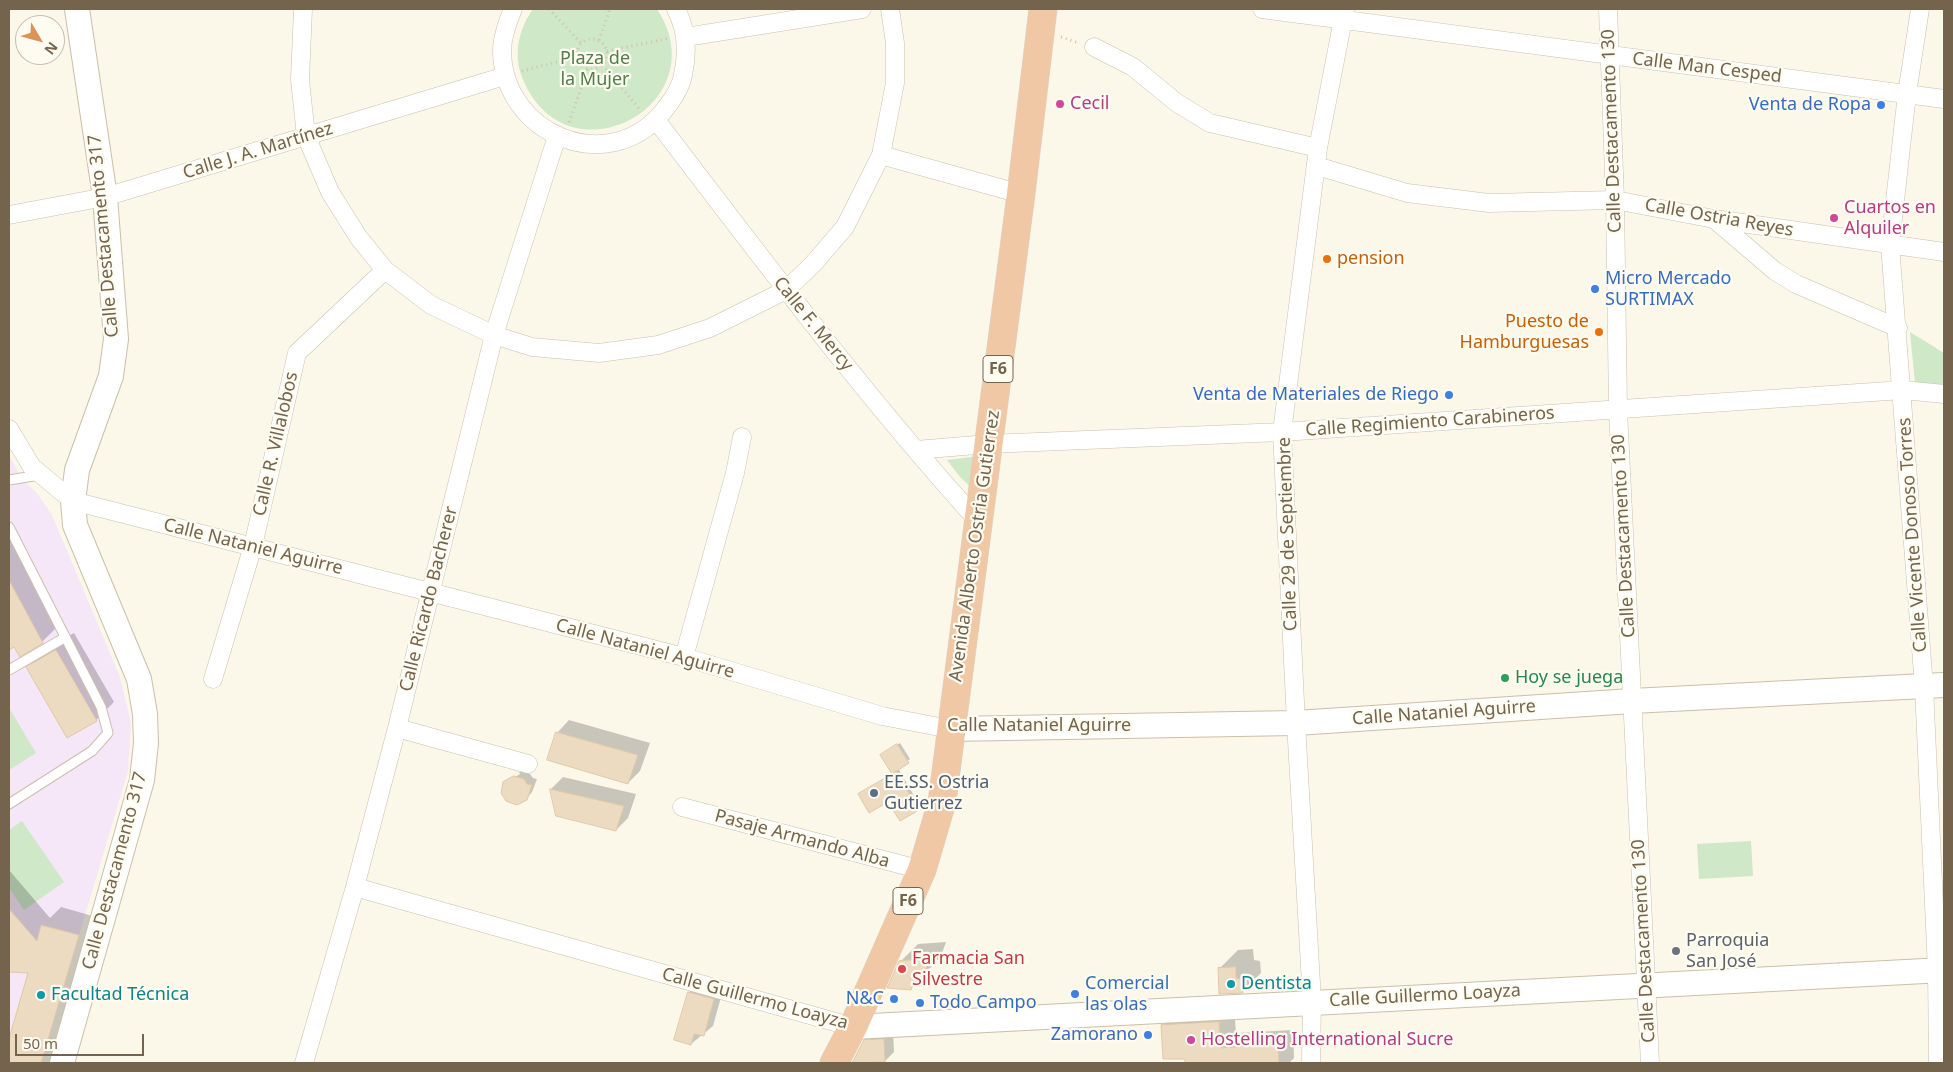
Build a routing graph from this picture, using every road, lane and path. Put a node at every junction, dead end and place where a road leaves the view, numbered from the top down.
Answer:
1 (76, 9) edge
2 (304, 9) edge
3 (513, 9) edge
4 (549, 9) edge
5 (610, 9) edge
6 (676, 9) edge
7 (862, 9) edge
8 (890, 9) edge
9 (1262, 9) edge
10 (1608, 9) edge
11 (1920, 9) edge
12 (1344, 14) edge
13 (1042, 19) edge
14 (686, 37) junction
15 (599, 40) junction
16 (581, 43) junction
17 (1094, 48) joint
18 (607, 51) junction
19 (1610, 55) junction
20 (577, 58) junction
21 (602, 65) junction
22 (588, 69) junction
23 (505, 76) junction
24 (1907, 94) junction
25 (1944, 98) edge
26 (651, 124) junction
27 (306, 136) junction
28 (556, 136) junction
29 (1318, 148) junction
30 (880, 155) junction
31 (1317, 166) junction
32 (1021, 194) junction
33 (104, 197) junction
34 (1615, 200) junction
35 (9, 216) edge
36 (1714, 219) junction
37 (1890, 246) junction
38 (1944, 252) edge
39 (385, 270) junction
40 (786, 290) junction
41 (1898, 328) junction
42 (494, 335) junction
43 (1903, 390) junction
44 (1944, 394) edge
45 (1618, 410) junction
46 (9, 428) edge
47 (1282, 432) junction
48 (742, 437) dead end
49 (988, 444) junction
50 (916, 450) junction
51 (40, 475) junction
52 (9, 480) edge
53 (73, 501) junction
54 (978, 521) junction
55 (9, 527) edge
56 (253, 546) junction
57 (430, 593) junction
58 (64, 638) junction
59 (684, 658) junction
60 (9, 670) edge
61 (213, 679) dead end
62 (1934, 686) edge
63 (1632, 701) junction
64 (1296, 723) junction
65 (397, 728) junction
66 (950, 729) junction
67 (528, 764) dead end
68 (9, 804) edge
69 (682, 807) dead end
70 (922, 870) junction
71 (355, 887) junction
72 (1940, 970) edge
73 (1646, 986) junction
74 (1312, 1002) junction
75 (852, 1027) junction
76 (62, 1063) edge
77 (304, 1063) edge
78 (834, 1063) edge
79 (1311, 1063) edge
80 (1650, 1063) edge
81 (1938, 1063) edge

1 - 33 street, Calle Destacamento 317
2 - 27 street
3 - 23 street
4 - 16 path
5 - 15 path
6 - 14 street
7 - 14 street
8 - 30 street
9 - 12 street, Calle Man Cesped
10 - 19 street, Calle Destacamento 130
11 - 24 street, Calle Vicente Donoso Torres
12 - 19 street, Calle Man Cesped
12 - 29 street, Calle 29 de Septiembre
13 - 17 path
13 - 32 highway, Avenida Alberto Ostria Gutierrez / F6
14 - 18 path
14 - 26 street
15 - 16 path
15 - 18 path
16 - 20 path
17 - 29 street
18 - 21 path
19 - 24 street, Calle Man Cesped
19 - 34 street, Calle Destacamento 130
20 - 22 path
20 - 23 path
21 - 22 path
21 - 26 path
22 - 28 path
23 - 27 street, Calle J. A. Martínez
23 - 28 street
24 - 25 street, Calle Man Cesped
24 - 37 street, Calle Vicente Donoso Torres
26 - 28 street
26 - 40 street, Calle F. Mercy
27 - 33 street, Calle J. A. Martínez
27 - 39 street
28 - 42 street, Calle Ricardo Bacherer
29 - 31 street, Calle 29 de Septiembre
30 - 32 street
30 - 40 street
31 - 34 street, Calle Ostria Reyes
31 - 47 street, Calle 29 de Septiembre
32 - 49 highway, Avenida Alberto Ostria Gutierrez / F6
33 - 35 street, Calle J. A. Martínez
33 - 53 street, Calle Destacamento 317
34 - 36 street, Calle Ostria Reyes
34 - 45 street, Calle Destacamento 130
36 - 37 street, Calle Ostria Reyes
36 - 41 street
37 - 38 street, Calle Ostria Reyes
37 - 41 street, Calle Vicente Donoso Torres
39 - 42 street
39 - 56 street, Calle R. Villalobos
40 - 42 street
40 - 50 street, Calle F. Mercy
41 - 43 street, Calle Vicente Donoso Torres
42 - 57 street, Calle Ricardo Bacherer
43 - 44 street, Calle Regimiento Carabineros
43 - 45 street, Calle Regimiento Carabineros
43 - 62 street, Calle Vicente Donoso Torres
45 - 47 street, Calle Regimiento Carabineros
45 - 63 street, Calle Destacamento 130
46 - 51 street
47 - 49 street, Calle Regimiento Carabineros
47 - 64 street, Calle 29 de Septiembre
48 - 59 street
49 - 50 street, Calle Regimiento Carabineros
49 - 54 highway, Avenida Alberto Ostria Gutierrez / F6
50 - 54 street, Calle F. Mercy
51 - 52 lane
51 - 53 street
53 - 56 street, Calle Nataniel Aguirre
53 - 76 street, Calle Destacamento 317
54 - 66 highway, Avenida Alberto Ostria Gutierrez / F6
55 - 58 lane
56 - 57 street, Calle Nataniel Aguirre
56 - 61 street, Calle R. Villalobos
57 - 59 street, Calle Nataniel Aguirre
57 - 65 street, Calle Ricardo Bacherer
58 - 60 lane
58 - 68 lane
59 - 66 street, Calle Nataniel Aguirre
62 - 63 street, Calle Nataniel Aguirre
62 - 72 street, Calle Vicente Donoso Torres
63 - 64 street, Calle Nataniel Aguirre
63 - 73 street, Calle Destacamento 130
64 - 66 street, Calle Nataniel Aguirre
64 - 74 street, Calle 29 de Septiembre
65 - 67 street
65 - 71 street, Calle Ricardo Bacherer
66 - 70 highway, Avenida Alberto Ostria Gutierrez / F6
69 - 70 street, Pasaje Armando Alba
70 - 75 highway, Avenida Alberto Ostria Gutierrez / F6
71 - 75 street, Calle Guillermo Loayza
71 - 77 street, Calle Ricardo Bacherer
72 - 73 street, Calle Guillermo Loayza
72 - 81 street, Calle Vicente Donoso Torres
73 - 74 street, Calle Guillermo Loayza
73 - 80 street, Calle Destacamento 130
74 - 75 street, Calle Guillermo Loayza
74 - 79 street, Calle 29 de Septiembre
75 - 78 highway, Avenida Alberto Ostria Gutierrez / F6

